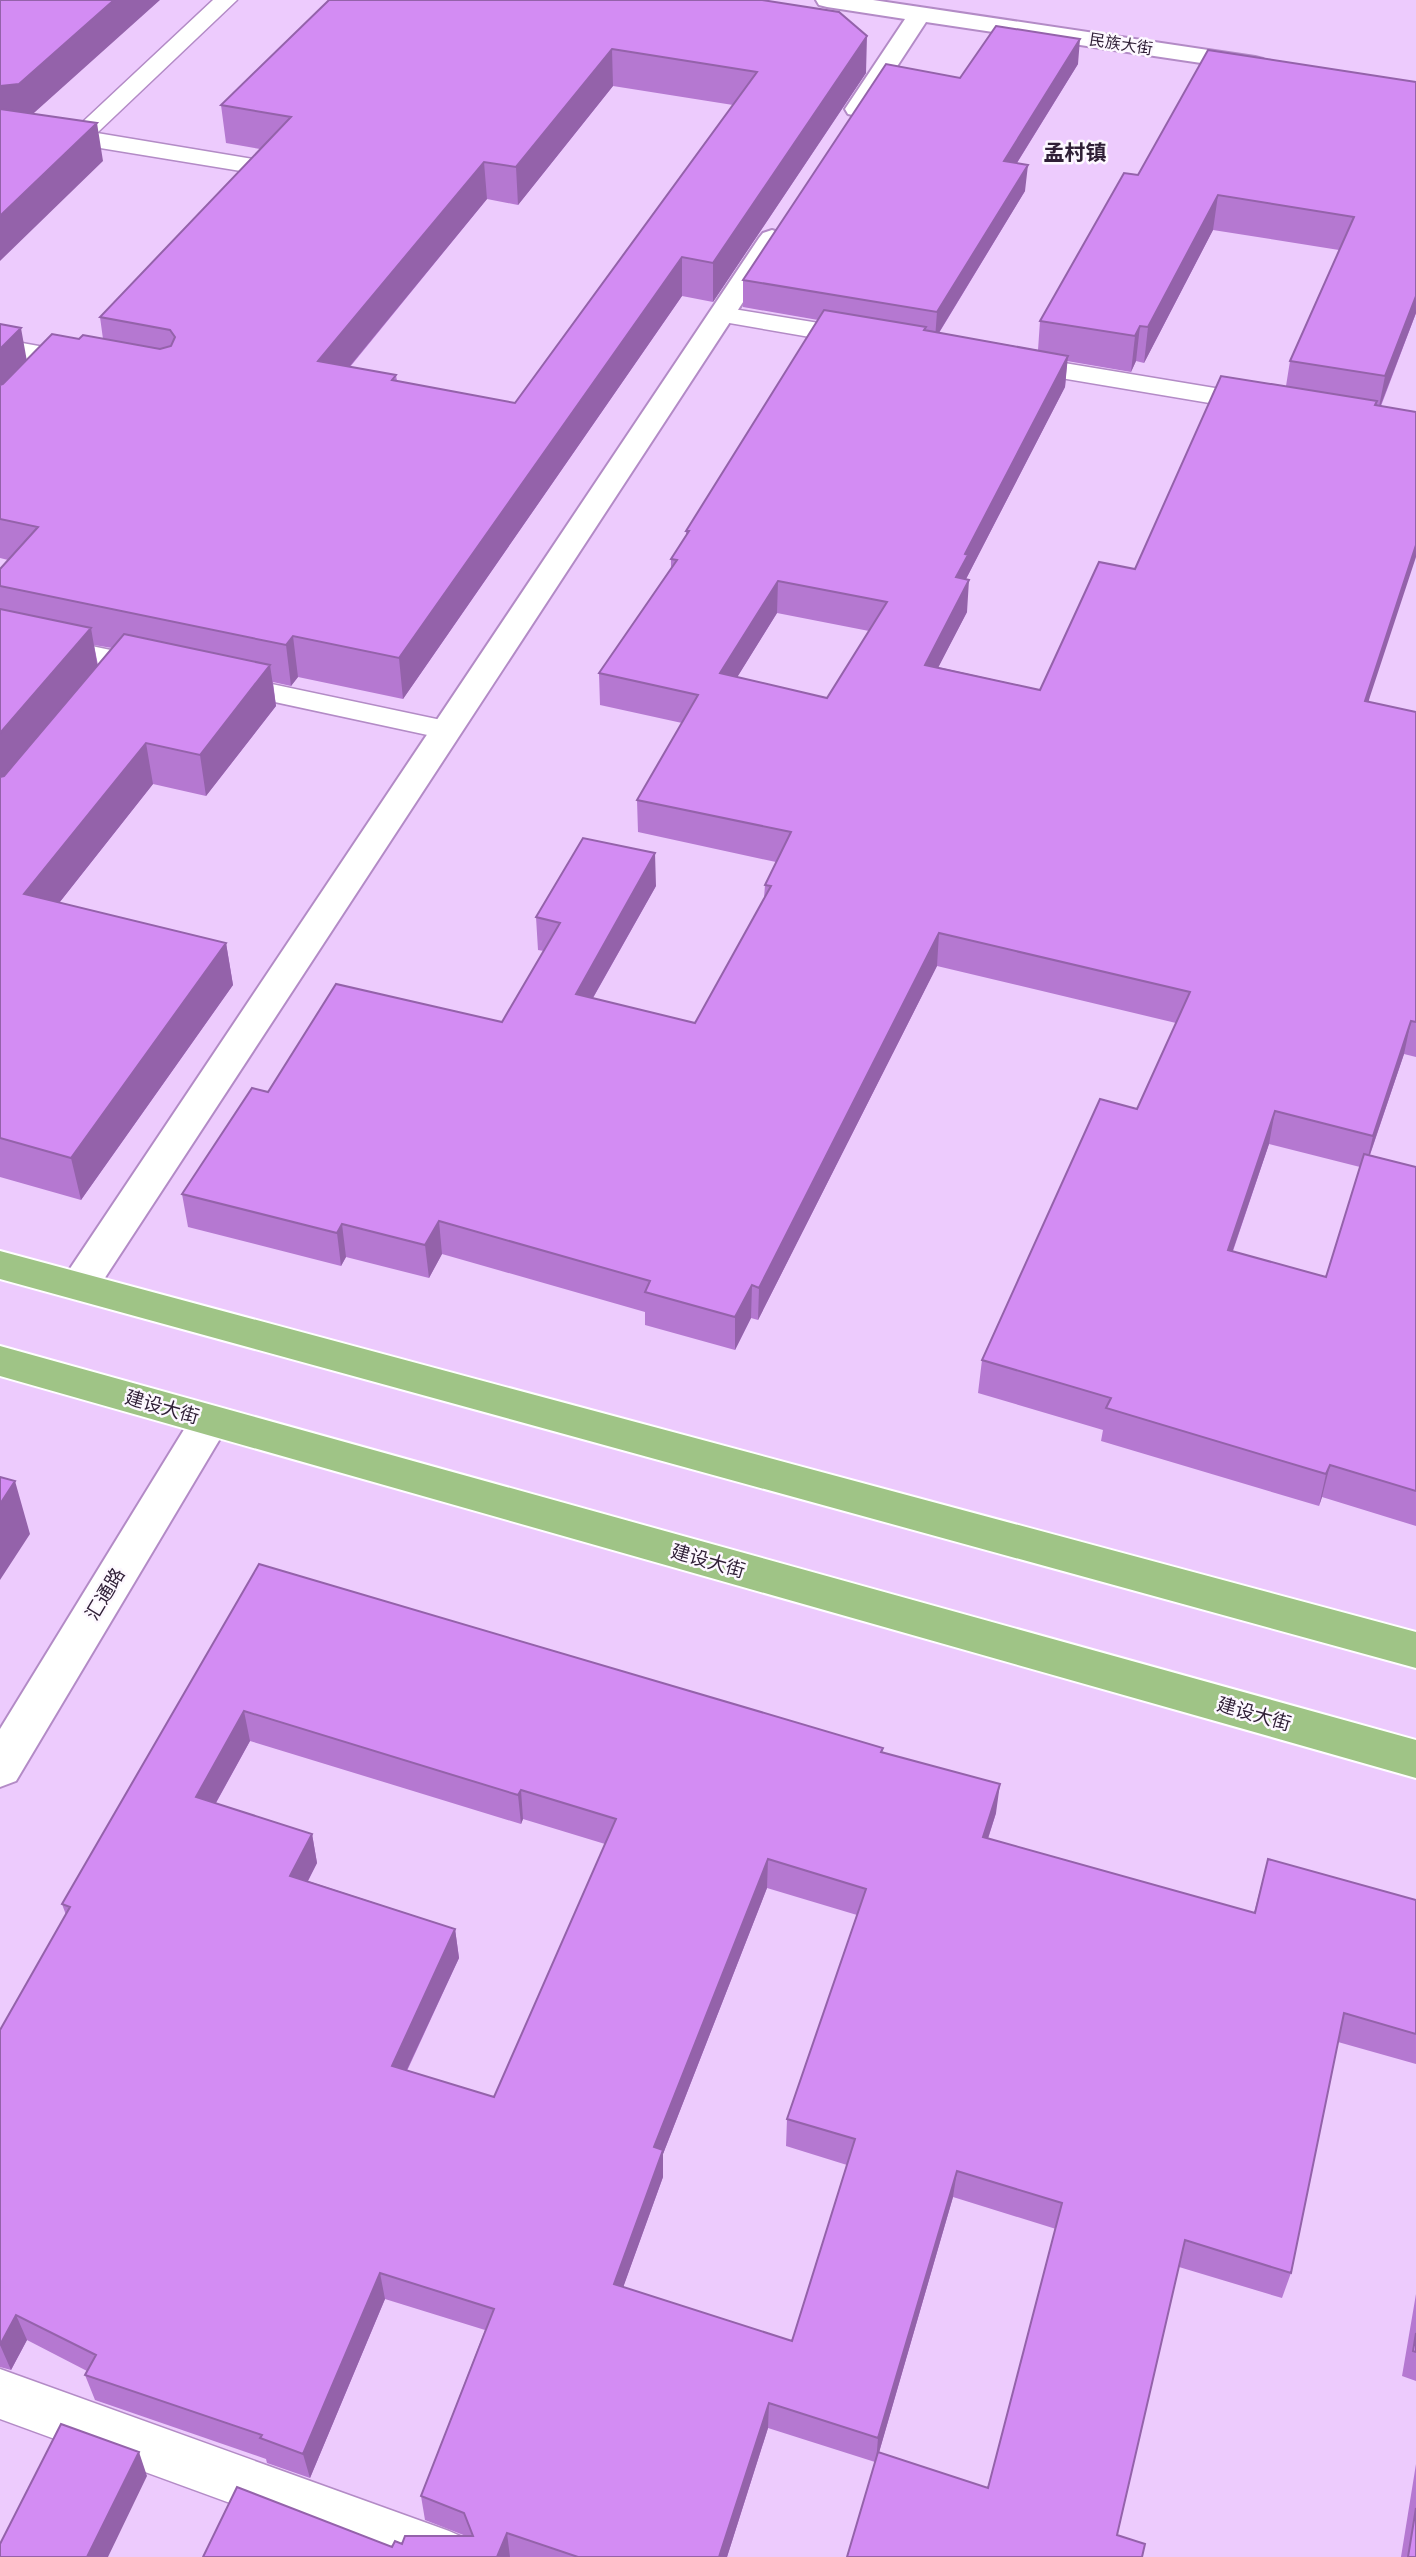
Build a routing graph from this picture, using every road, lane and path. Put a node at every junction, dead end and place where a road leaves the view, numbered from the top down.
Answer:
1 (226, 0) edge
2 (827, 0) edge
3 (920, 14) junction
4 (1278, 68) edge
5 (844, 130) edge
6 (0, 136) edge
7 (80, 137) junction
8 (253, 166) edge
9 (790, 211) edge
10 (721, 315) junction
11 (885, 342) edge
12 (0, 347) edge
13 (56, 357) junction
14 (994, 359) edge
15 (111, 368) edge
16 (38, 377) edge
17 (1293, 409) edge
18 (0, 636) edge
19 (446, 730) junction
20 (0, 1265) edge
21 (79, 1286) junction
22 (0, 1362) edge
23 (210, 1421) junction
24 (1416, 1650) edge
25 (1416, 1759) edge
26 (0, 1768) edge
27 (0, 2394) edge
28 (449, 2557) edge

1 - 7 lane
2 - 3 street, 民族大街
3 - 4 street, 民族大街
3 - 5 street
6 - 7 lane
7 - 8 lane
9 - 10 street
10 - 11 lane
10 - 19 street
12 - 13 lane
13 - 15 lane
13 - 16 lane
14 - 17 lane
18 - 19 lane
19 - 21 street
20 - 21 main road
21 - 24 main road
22 - 23 main road, 建设大街
23 - 25 main road, 建设大街
23 - 26 street, 汇通路
27 - 28 lane

